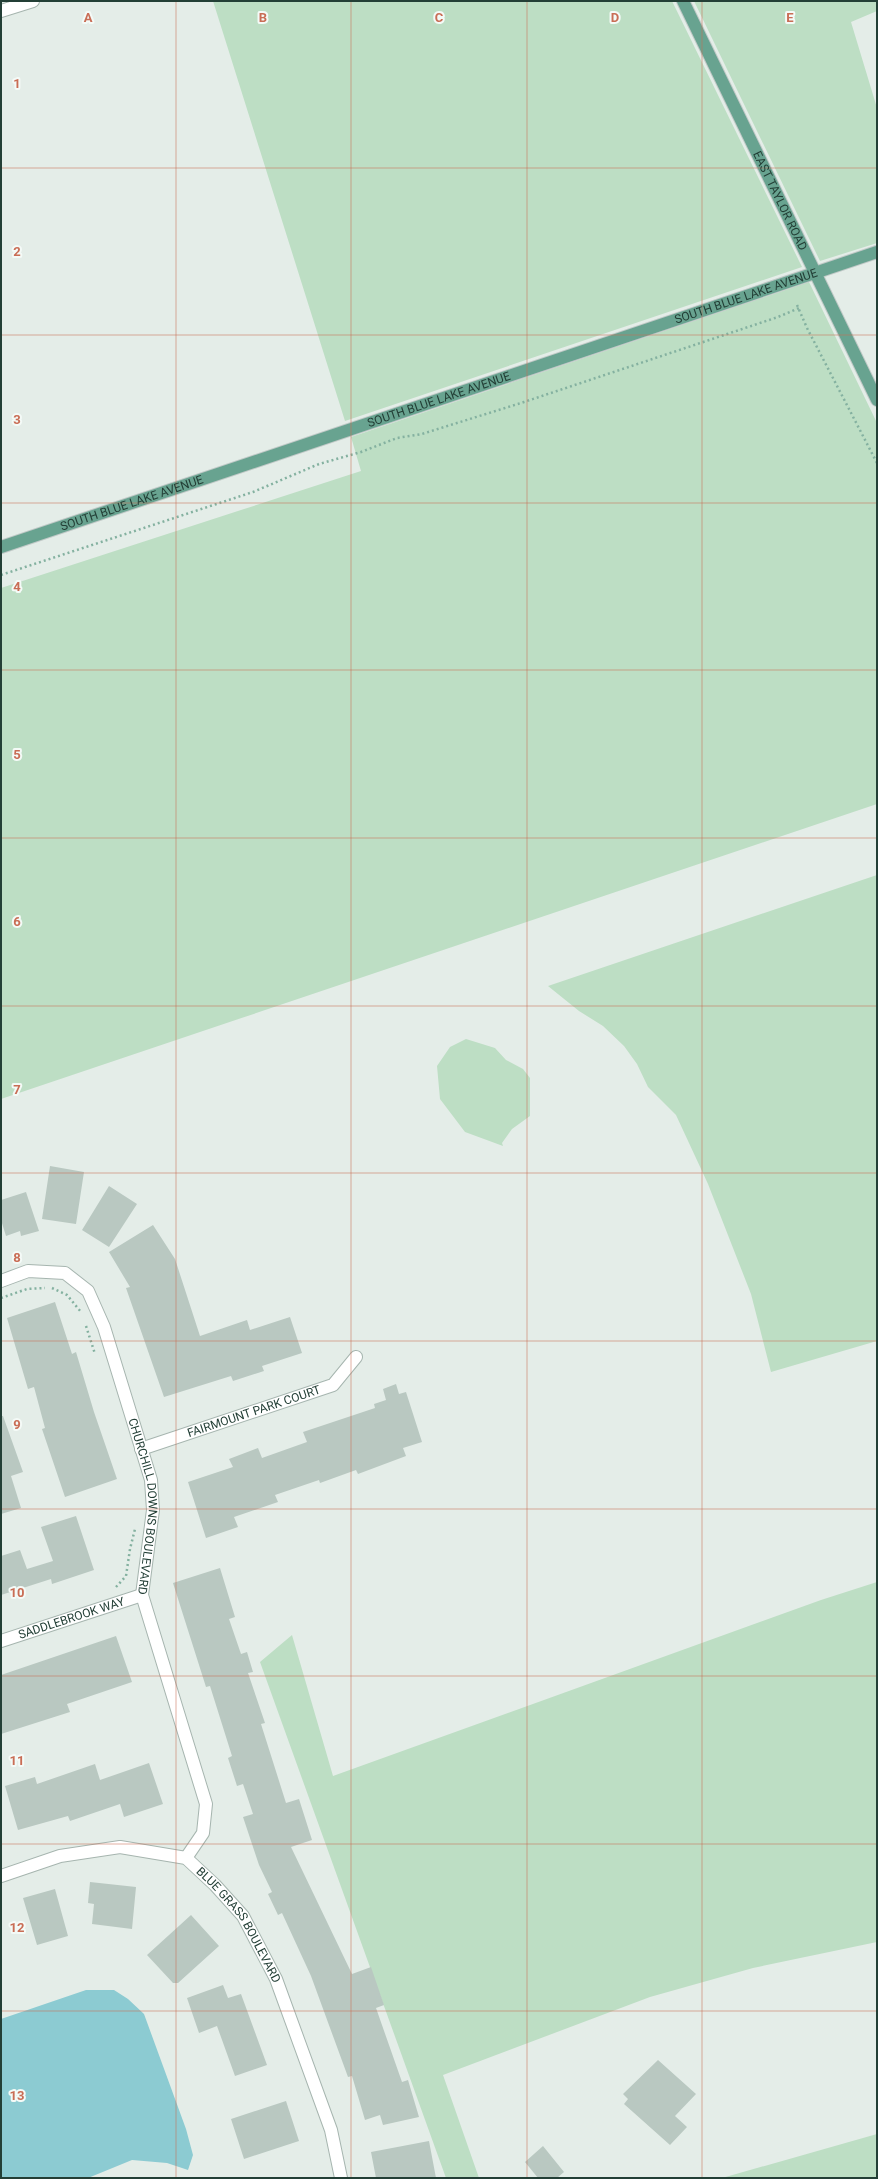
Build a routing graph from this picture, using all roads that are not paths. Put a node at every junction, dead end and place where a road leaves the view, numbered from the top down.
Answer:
1 (33, 1) edge
2 (683, 1) edge
3 (1, 12) edge
4 (877, 252) edge
5 (815, 271) junction
6 (877, 400) edge
7 (1, 546) edge
8 (1, 1281) edge
9 (356, 1357) dead end
10 (141, 1449) junction
11 (142, 1595) junction
12 (1, 1641) edge
13 (186, 1858) junction
14 (1, 1876) edge
15 (341, 2178) edge

1 - 3 street
2 - 5 main road, EAST TAYLOR ROAD
4 - 5 main road, SOUTH BLUE LAKE AVENUE
5 - 6 main road, EAST TAYLOR ROAD
5 - 7 main road, SOUTH BLUE LAKE AVENUE
8 - 10 street, CHURCHILL DOWNS BOULEVARD
9 - 10 street, FAIRMOUNT PARK COURT
10 - 11 street, CHURCHILL DOWNS BOULEVARD
11 - 12 street, SADDLEBROOK WAY
11 - 13 street, CHURCHILL DOWNS BOULEVARD
13 - 14 street, BLUE GRASS BOULEVARD
13 - 15 street, BLUE GRASS BOULEVARD

